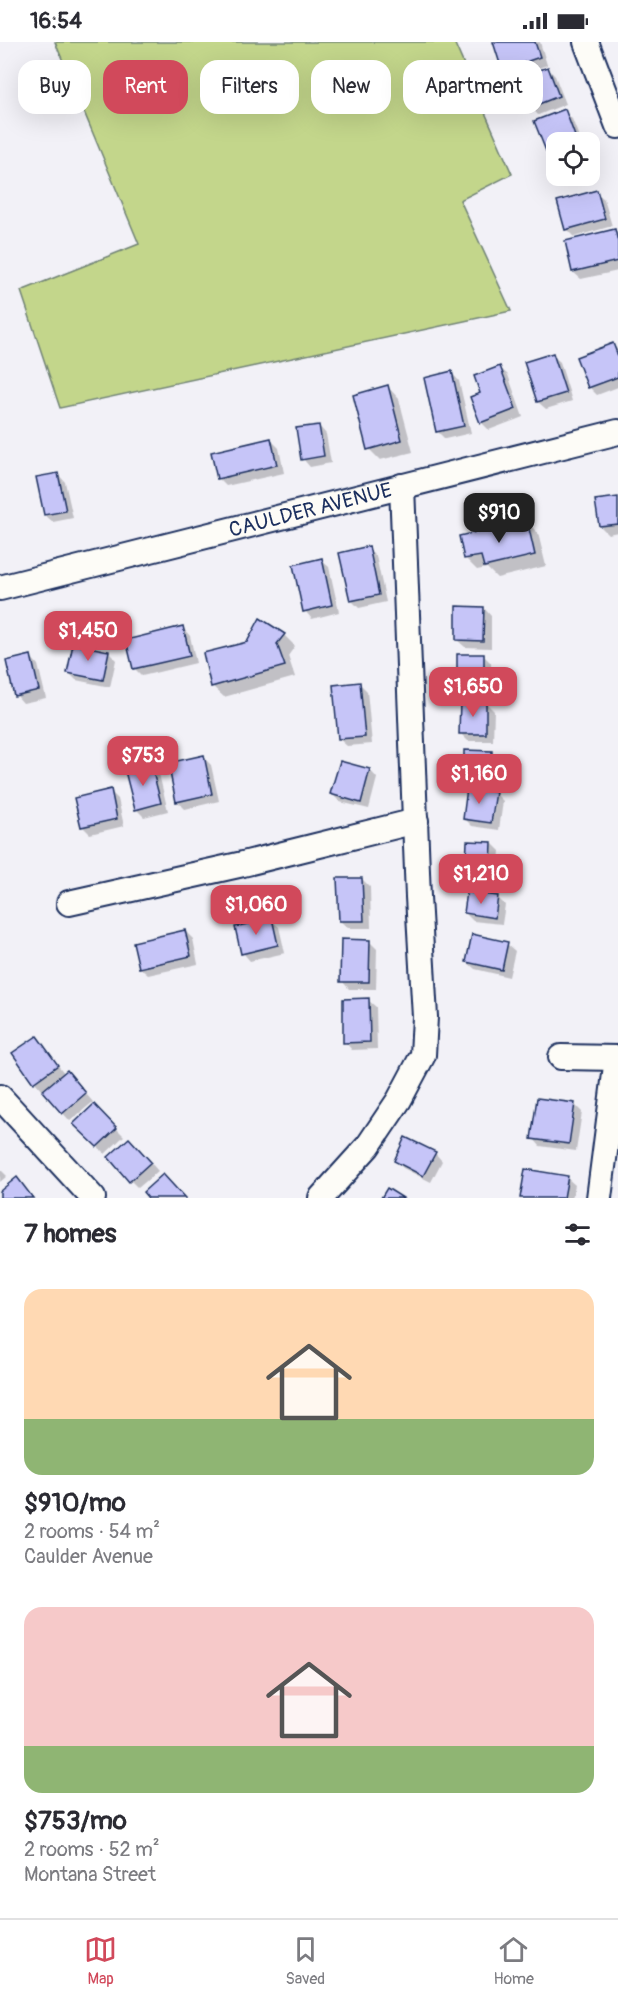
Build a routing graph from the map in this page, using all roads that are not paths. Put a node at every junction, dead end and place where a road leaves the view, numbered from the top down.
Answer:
1 (586, 42) edge
2 (618, 126) edge
3 (618, 432) edge
4 (402, 486) junction
5 (0, 588) edge
6 (416, 821) junction
7 (69, 903) dead end
8 (561, 1057) dead end
9 (618, 1058) edge
10 (0, 1097) edge
11 (93, 1198) edge
12 (321, 1198) edge
13 (599, 1198) edge

1 - 2 street
3 - 4 street, CAULDER AVENUE
4 - 5 street, CAULDER AVENUE
4 - 6 street
6 - 7 street
6 - 12 street
8 - 9 street
9 - 13 street
10 - 11 street

